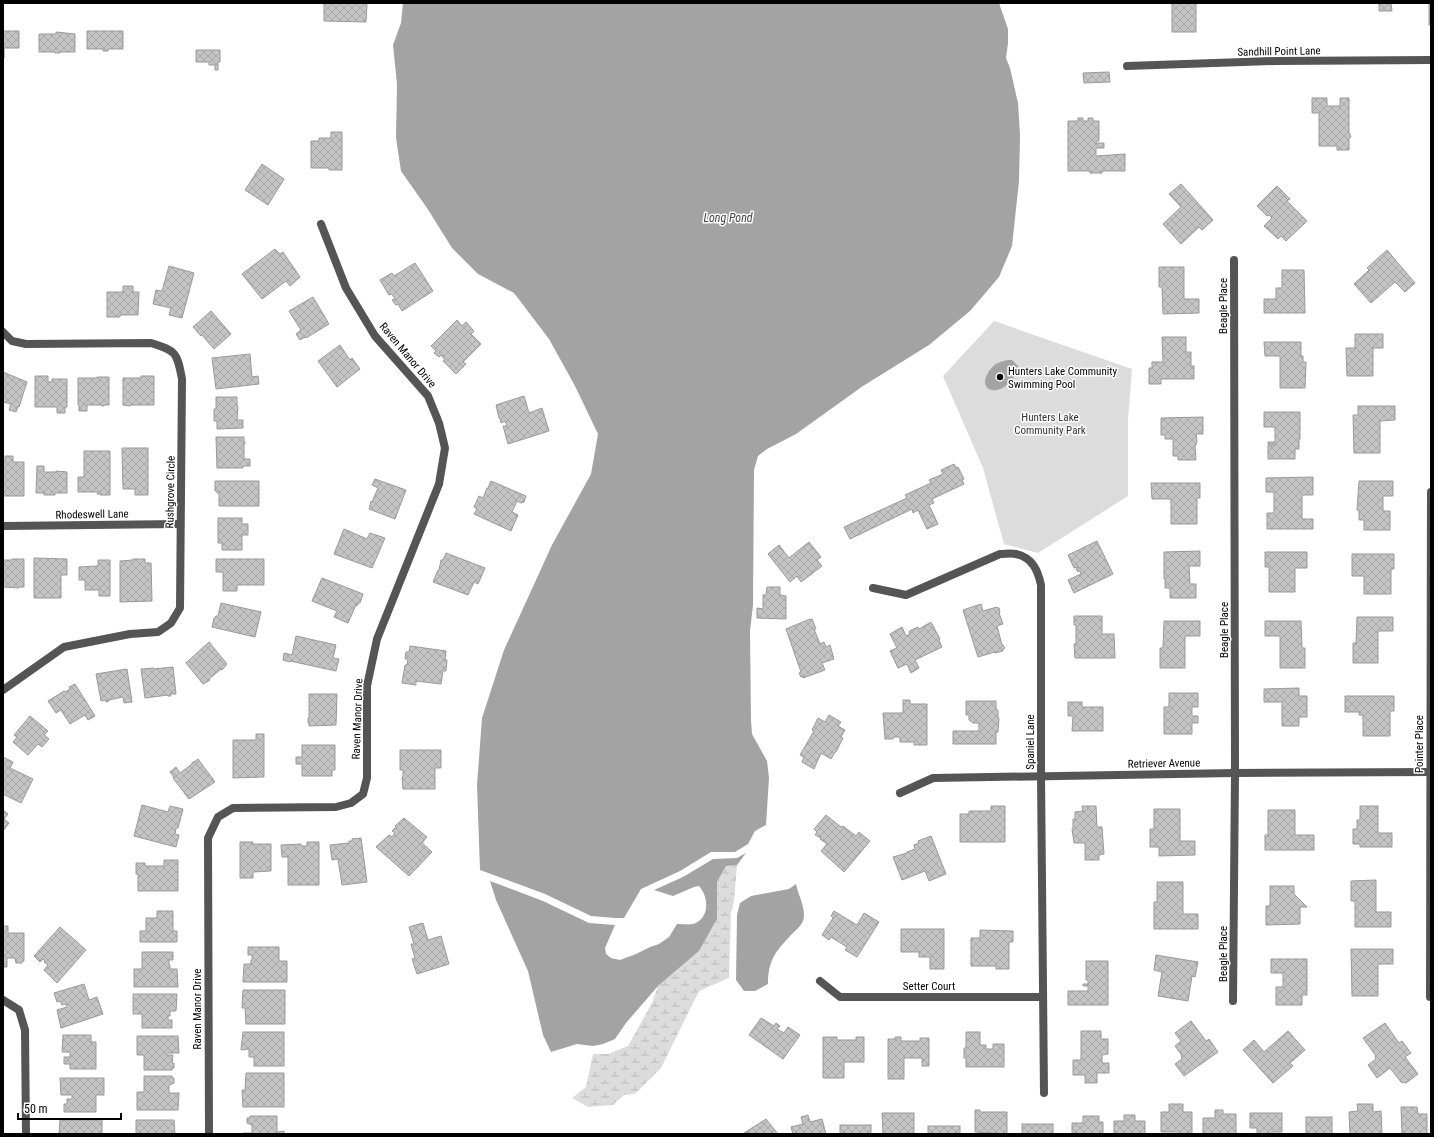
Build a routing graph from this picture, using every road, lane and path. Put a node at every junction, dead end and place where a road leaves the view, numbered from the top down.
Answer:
1 (1431, 60) edge
2 (1126, 66) dead end
3 (321, 224) dead end
4 (1234, 260) dead end
5 (3, 332) edge
6 (1431, 492) edge
7 (180, 524) junction
8 (3, 526) edge
9 (873, 588) dead end
10 (3, 690) edge
11 (1430, 772) edge
12 (1235, 773) junction
13 (1041, 776) junction
14 (900, 793) dead end
15 (820, 981) dead end
16 (1043, 997) junction
17 (1430, 997) dead end
18 (3, 1000) edge
19 (1233, 1001) dead end
20 (1044, 1093) dead end
21 (26, 1134) edge
22 (209, 1134) edge

1 - 2 street, Sandhill Point Lane
3 - 22 street, Raven Manor Drive
4 - 12 street, Beagle Place
5 - 7 street, Rushgrove Circle
6 - 11 street, Pointer Place
7 - 8 street, Rhodeswell Lane
7 - 10 street, Rushgrove Circle
9 - 13 street, Spaniel Lane
11 - 12 street, Retriever Avenue
11 - 17 street, Pointer Place
12 - 13 street, Retriever Avenue
12 - 19 street, Beagle Place
13 - 14 street, Retriever Avenue
13 - 16 street, Spaniel Lane
15 - 16 street, Setter Court
16 - 20 street, Spaniel Lane
18 - 21 street

